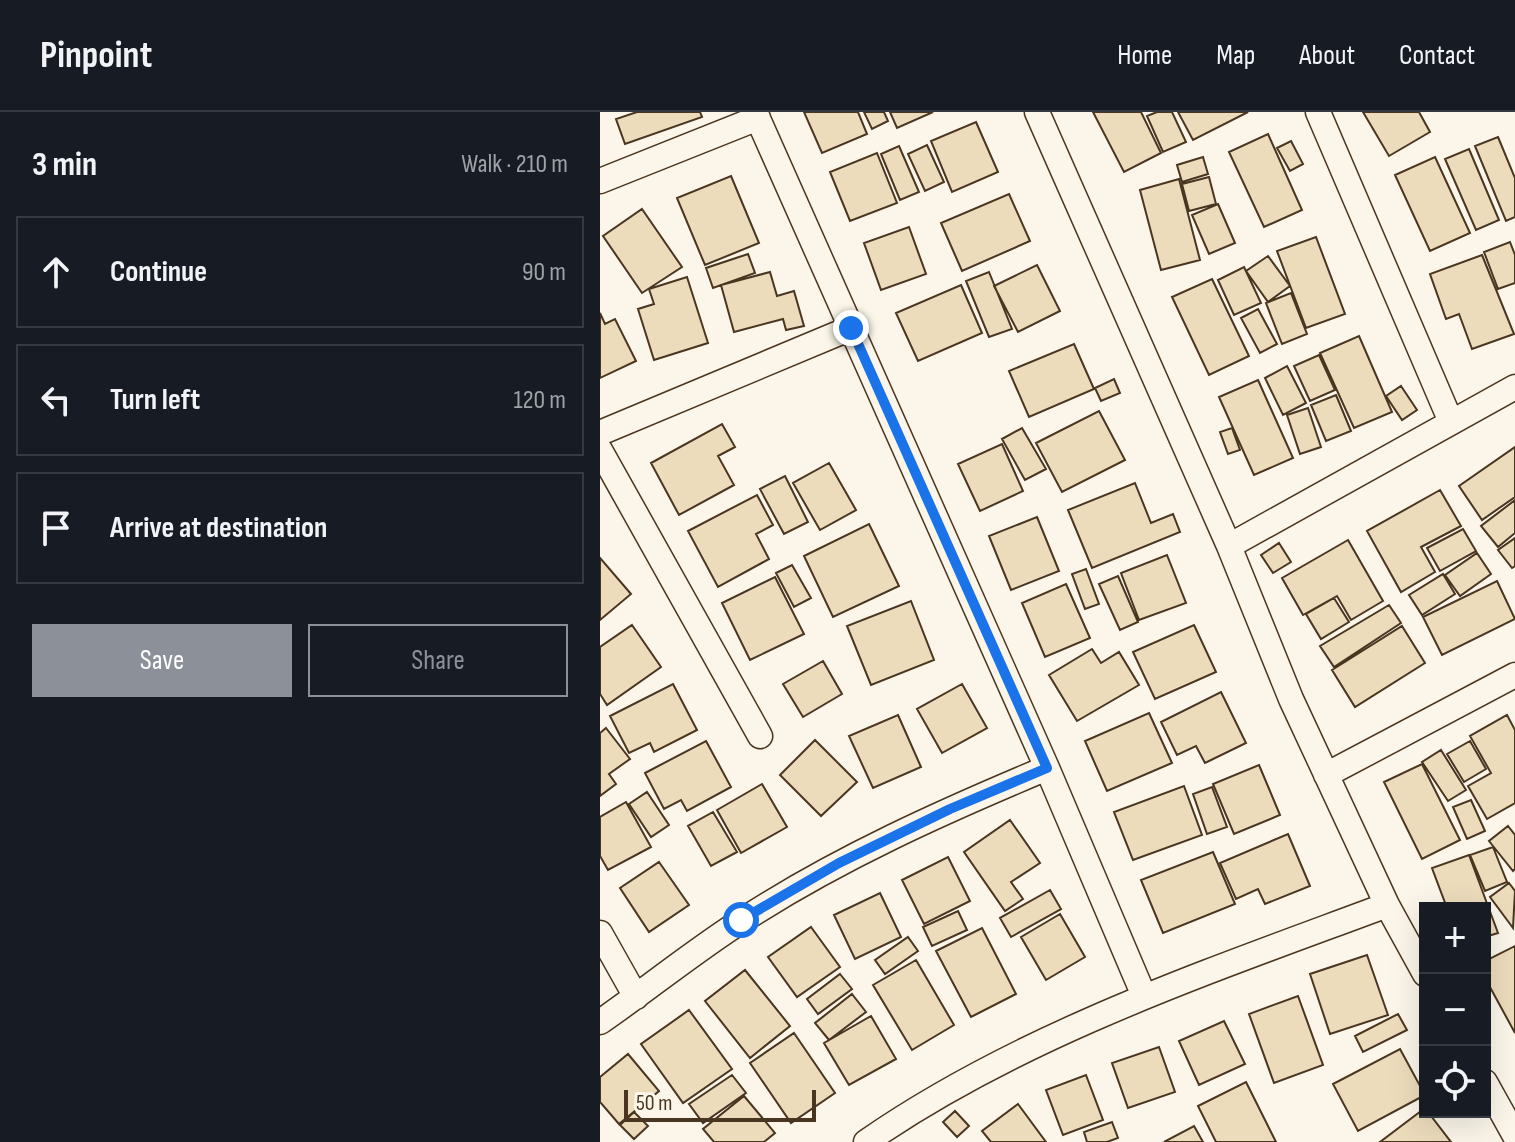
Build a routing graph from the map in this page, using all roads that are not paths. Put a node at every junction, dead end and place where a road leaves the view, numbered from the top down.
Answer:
1 (1037, 112) edge
2 (1318, 112) edge
3 (756, 115) edge
4 (600, 181) edge
5 (851, 328) junction
6 (1515, 387) edge
7 (1451, 422) junction
8 (600, 433) edge
9 (600, 450) edge
10 (1229, 546) junction
11 (1515, 675) edge
12 (760, 736) dead end
13 (1047, 768) junction
14 (1326, 775) junction
15 (1387, 905) junction
16 (600, 933) edge
17 (1419, 963) edge
18 (1144, 996) junction
19 (636, 997) junction
20 (600, 1022) edge
21 (1491, 1093) edge
22 (1515, 1136) edge
23 (866, 1142) edge

1 - 10 street
2 - 7 street
3 - 4 street
3 - 5 street
5 - 8 street
5 - 13 street
6 - 7 street
7 - 10 street
9 - 12 street
10 - 14 street
11 - 14 street
13 - 18 street
13 - 19 street
14 - 15 street
15 - 17 street
15 - 18 street
16 - 19 street
18 - 23 street
19 - 20 street
21 - 22 street

